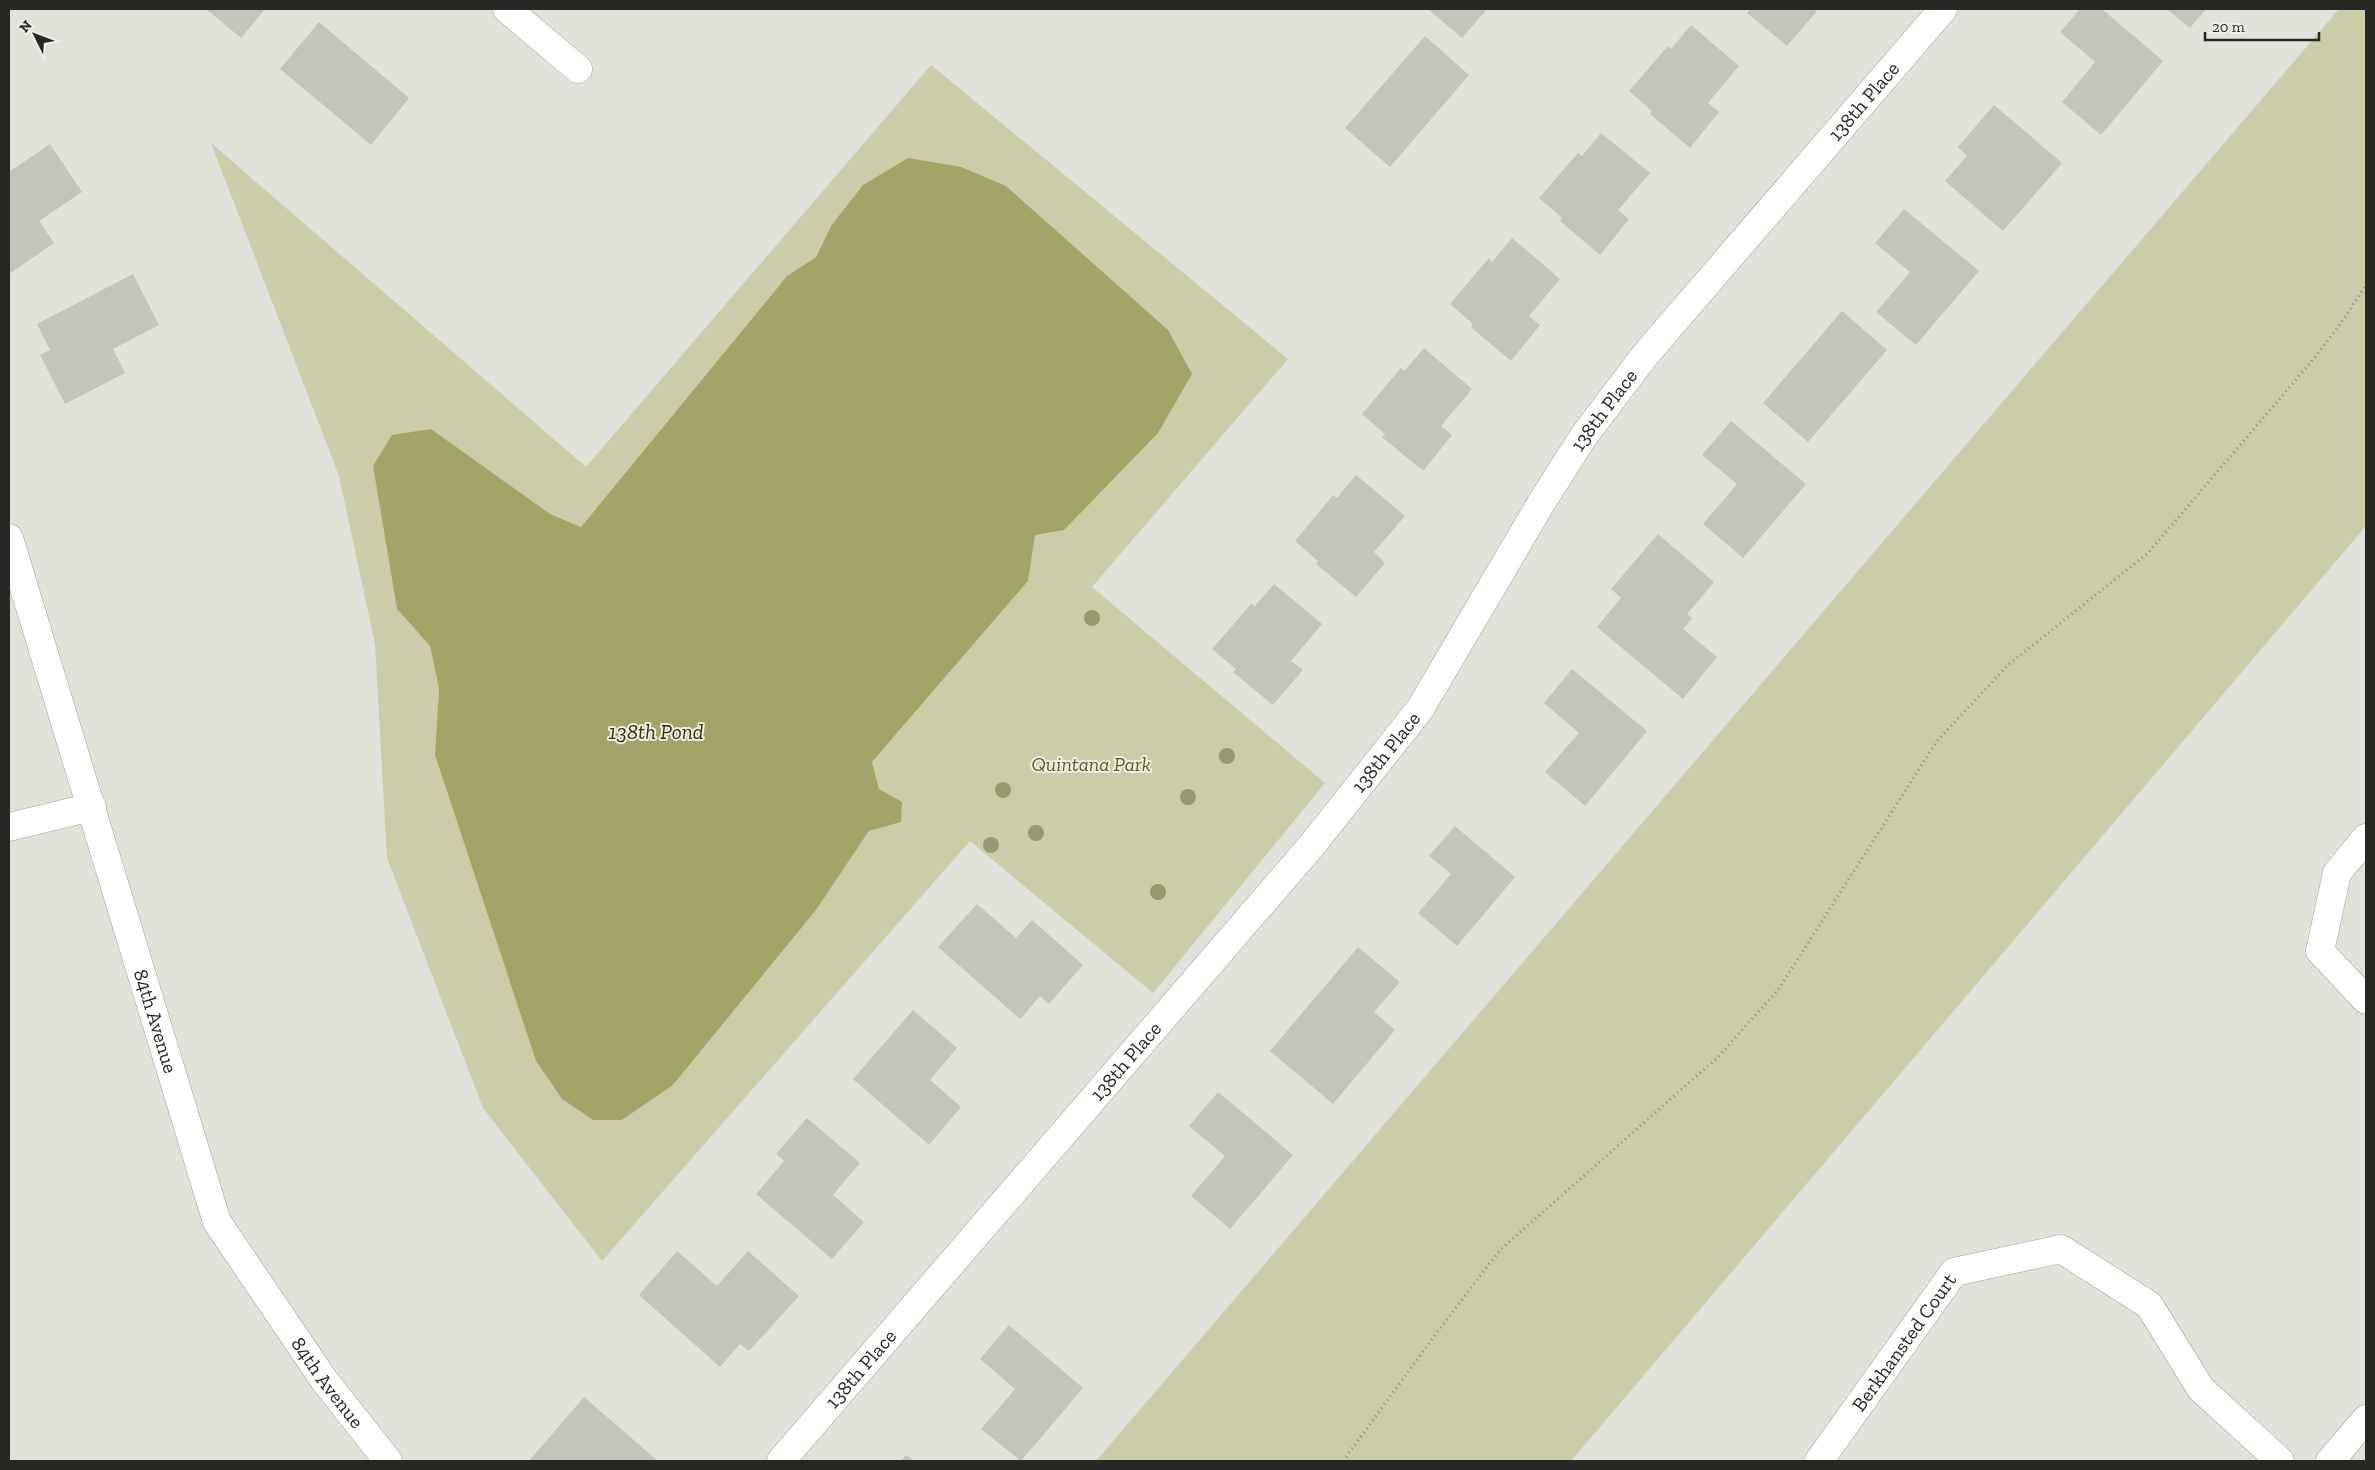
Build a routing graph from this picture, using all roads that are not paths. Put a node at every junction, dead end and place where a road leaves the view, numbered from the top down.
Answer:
1 (507, 9) edge
2 (1943, 9) edge
3 (578, 70) dead end
4 (9, 538) edge
5 (92, 808) junction
6 (9, 827) edge
7 (2366, 838) edge
8 (2366, 1000) edge
9 (2366, 1420) edge
10 (388, 1461) edge
11 (781, 1461) edge
12 (1819, 1461) edge
13 (2280, 1461) edge
14 (2330, 1461) edge

1 - 3 street
2 - 11 street, 138th Place
4 - 5 street, 84th Avenue
5 - 6 street
5 - 10 street, 84th Avenue
7 - 8 street
9 - 14 street
12 - 13 street, Berkhansted Court

